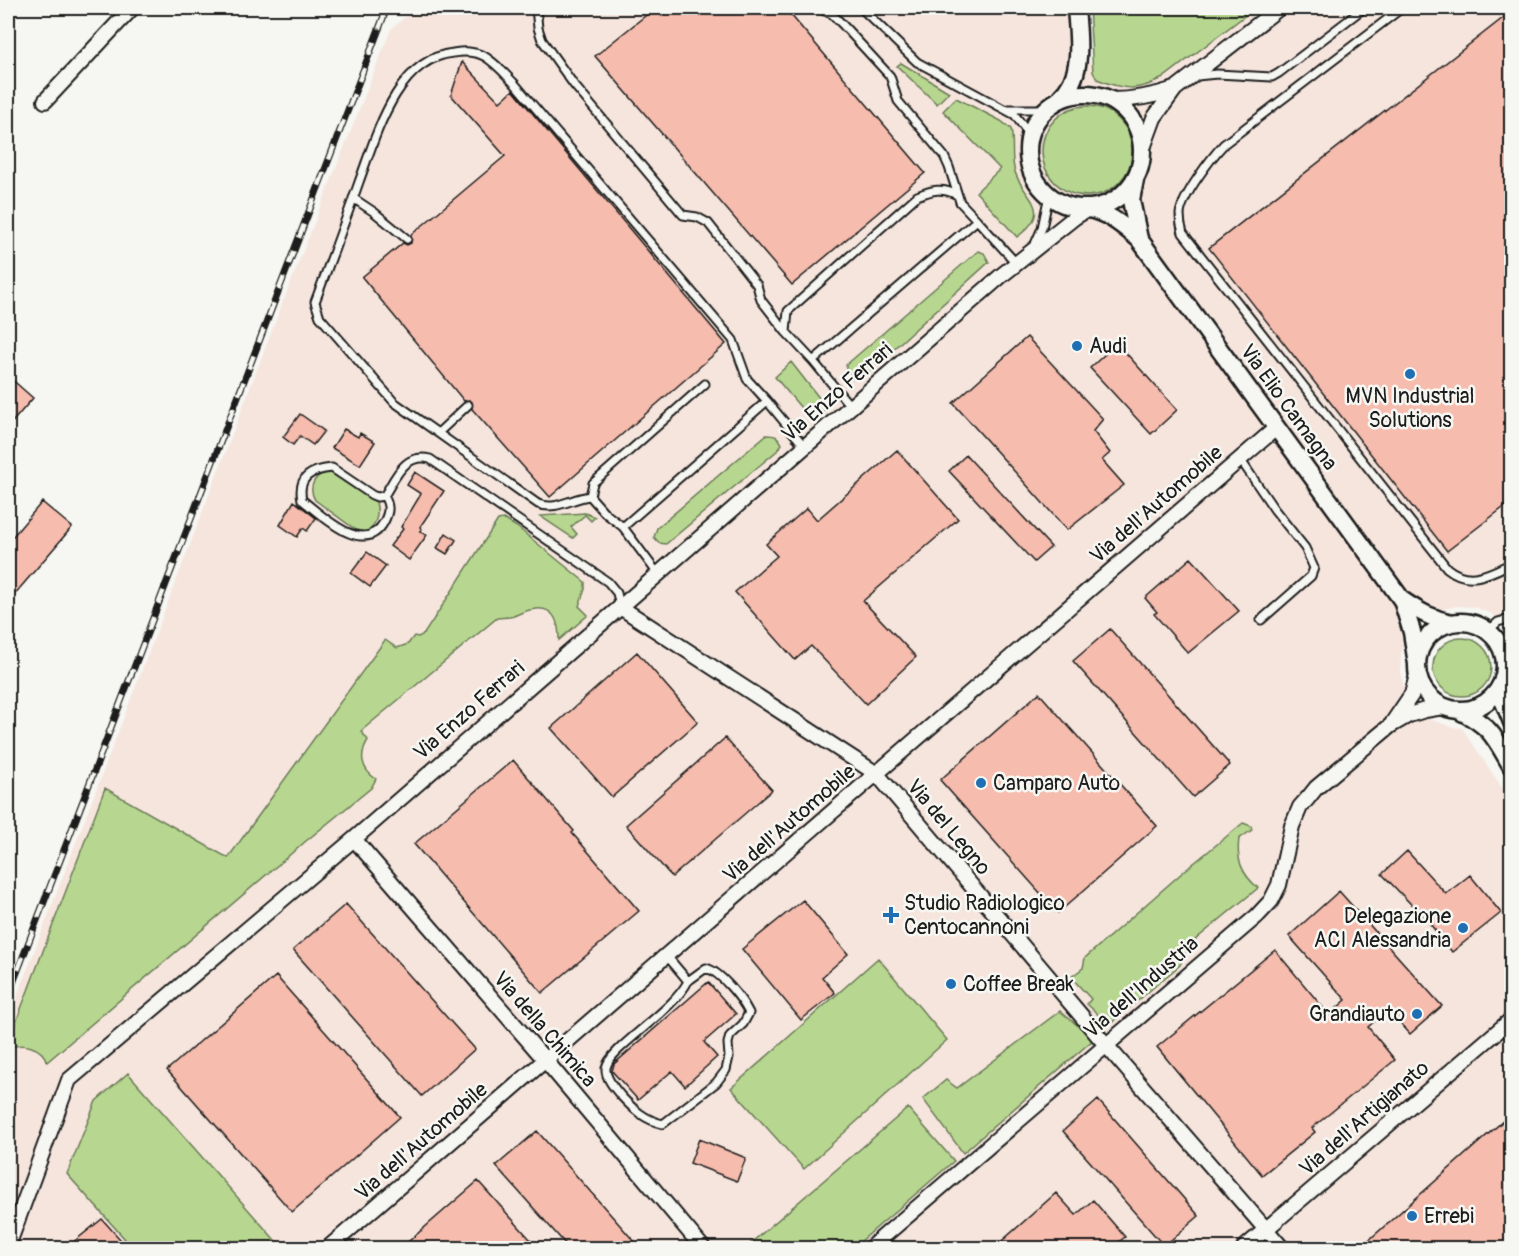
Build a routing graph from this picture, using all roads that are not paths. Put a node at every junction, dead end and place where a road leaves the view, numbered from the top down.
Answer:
1 (132, 8) edge
2 (536, 8) edge
3 (817, 8) edge
4 (861, 8) edge
5 (1076, 8) edge
6 (1279, 8) edge
7 (1364, 8) edge
8 (1402, 8) edge
9 (1079, 57) junction
10 (1180, 85) junction
11 (1106, 97) junction
12 (1060, 98) junction
13 (45, 101) dead end
14 (1003, 108) junction
15 (1044, 109) junction
16 (1028, 141) junction
17 (1143, 148) junction
18 (1134, 180) junction
19 (957, 195) junction
20 (1048, 195) junction
21 (353, 198) junction
22 (1088, 209) junction
23 (977, 220) junction
24 (407, 239) dead end
25 (1139, 239) junction
26 (1030, 254) junction
27 (1017, 264) junction
28 (786, 332) junction
29 (813, 361) junction
30 (705, 384) dead end
31 (767, 401) junction
32 (468, 405) dead end
33 (850, 407) junction
34 (1276, 428) junction
35 (438, 433) junction
36 (805, 447) junction
37 (1240, 459) junction
38 (384, 496) junction
39 (590, 496) junction
40 (623, 527) junction
41 (1512, 563) edge
42 (658, 574) junction
43 (1402, 600) junction
44 (620, 607) junction
45 (1512, 618) edge
46 (1260, 620) dead end
47 (1452, 623) junction
48 (1488, 631) junction
49 (1417, 669) junction
50 (1503, 680) junction
51 (1452, 709) junction
52 (1512, 722) edge
53 (1390, 726) junction
54 (1512, 767) edge
55 (877, 774) junction
56 (354, 839) junction
57 (667, 956) junction
58 (688, 981) junction
59 (1512, 1019) edge
60 (1106, 1045) junction
61 (546, 1061) junction
62 (1266, 1230) junction
63 (8, 1246) edge
64 (327, 1248) edge
65 (703, 1248) edge
66 (870, 1248) edge
67 (1244, 1248) edge
68 (1282, 1248) edge

1 - 13 street
2 - 28 lane
3 - 19 lane
4 - 14 lane
5 - 9 street
6 - 10 street
7 - 10 lane
8 - 41 lane
9 - 11 street
9 - 12 street
10 - 11 street
10 - 17 street
11 - 12 street
11 - 17 street
12 - 15 street
14 - 15 lane
14 - 16 lane
15 - 16 street
16 - 20 street
17 - 18 street
18 - 22 street
18 - 25 street, Via Elio Camagna
19 - 23 lane
19 - 28 lane
20 - 22 street
20 - 26 lane, Via Enzo Ferrari
21 - 24 lane
21 - 31 lane
21 - 35 lane
22 - 25 street, Via Elio Camagna
22 - 26 street, Via Enzo Ferrari
23 - 27 lane
23 - 29 lane
25 - 34 street, Via Elio Camagna
26 - 27 street, Via Enzo Ferrari
27 - 33 street, Via Enzo Ferrari
28 - 29 lane
29 - 33 lane
30 - 39 lane
31 - 36 lane
31 - 40 lane
32 - 35 lane
33 - 36 street, Via Enzo Ferrari
34 - 37 street, Via dell'Automobile
34 - 43 street, Via Elio Camagna
35 - 39 lane
36 - 42 street, Via Enzo Ferrari
37 - 46 lane
37 - 55 street, Via dell'Automobile
38 - 38 lane
38 - 44 lane
39 - 40 lane
40 - 42 lane
42 - 44 street, Via Enzo Ferrari
43 - 47 street, Via Elio Camagna
43 - 49 street, Via Elio Camagna
44 - 55 street, Via del Legno
44 - 56 street, Via Enzo Ferrari
45 - 48 lane
47 - 48 street
47 - 49 street
48 - 50 street
49 - 51 street
49 - 53 street, Via dell'Industria
50 - 51 street
50 - 52 street
51 - 53 street, Via dell'Industria
51 - 54 street
53 - 60 street, Via dell'Industria
55 - 57 street, Via dell'Automobile
55 - 60 street, Via del Legno
56 - 61 street, Via della Chimica
56 - 63 street, Via Enzo Ferrari
57 - 58 lane
57 - 61 street, Via dell'Automobile
58 - 58 lane
59 - 62 street, Via dell'Artigianato
60 - 62 street, Via del Legno
60 - 66 street, Via dell'Industria
61 - 64 street, Via dell'Automobile
61 - 65 street, Via della Chimica
62 - 67 street, Via dell'Artigianato
62 - 68 street, Via del Legno

